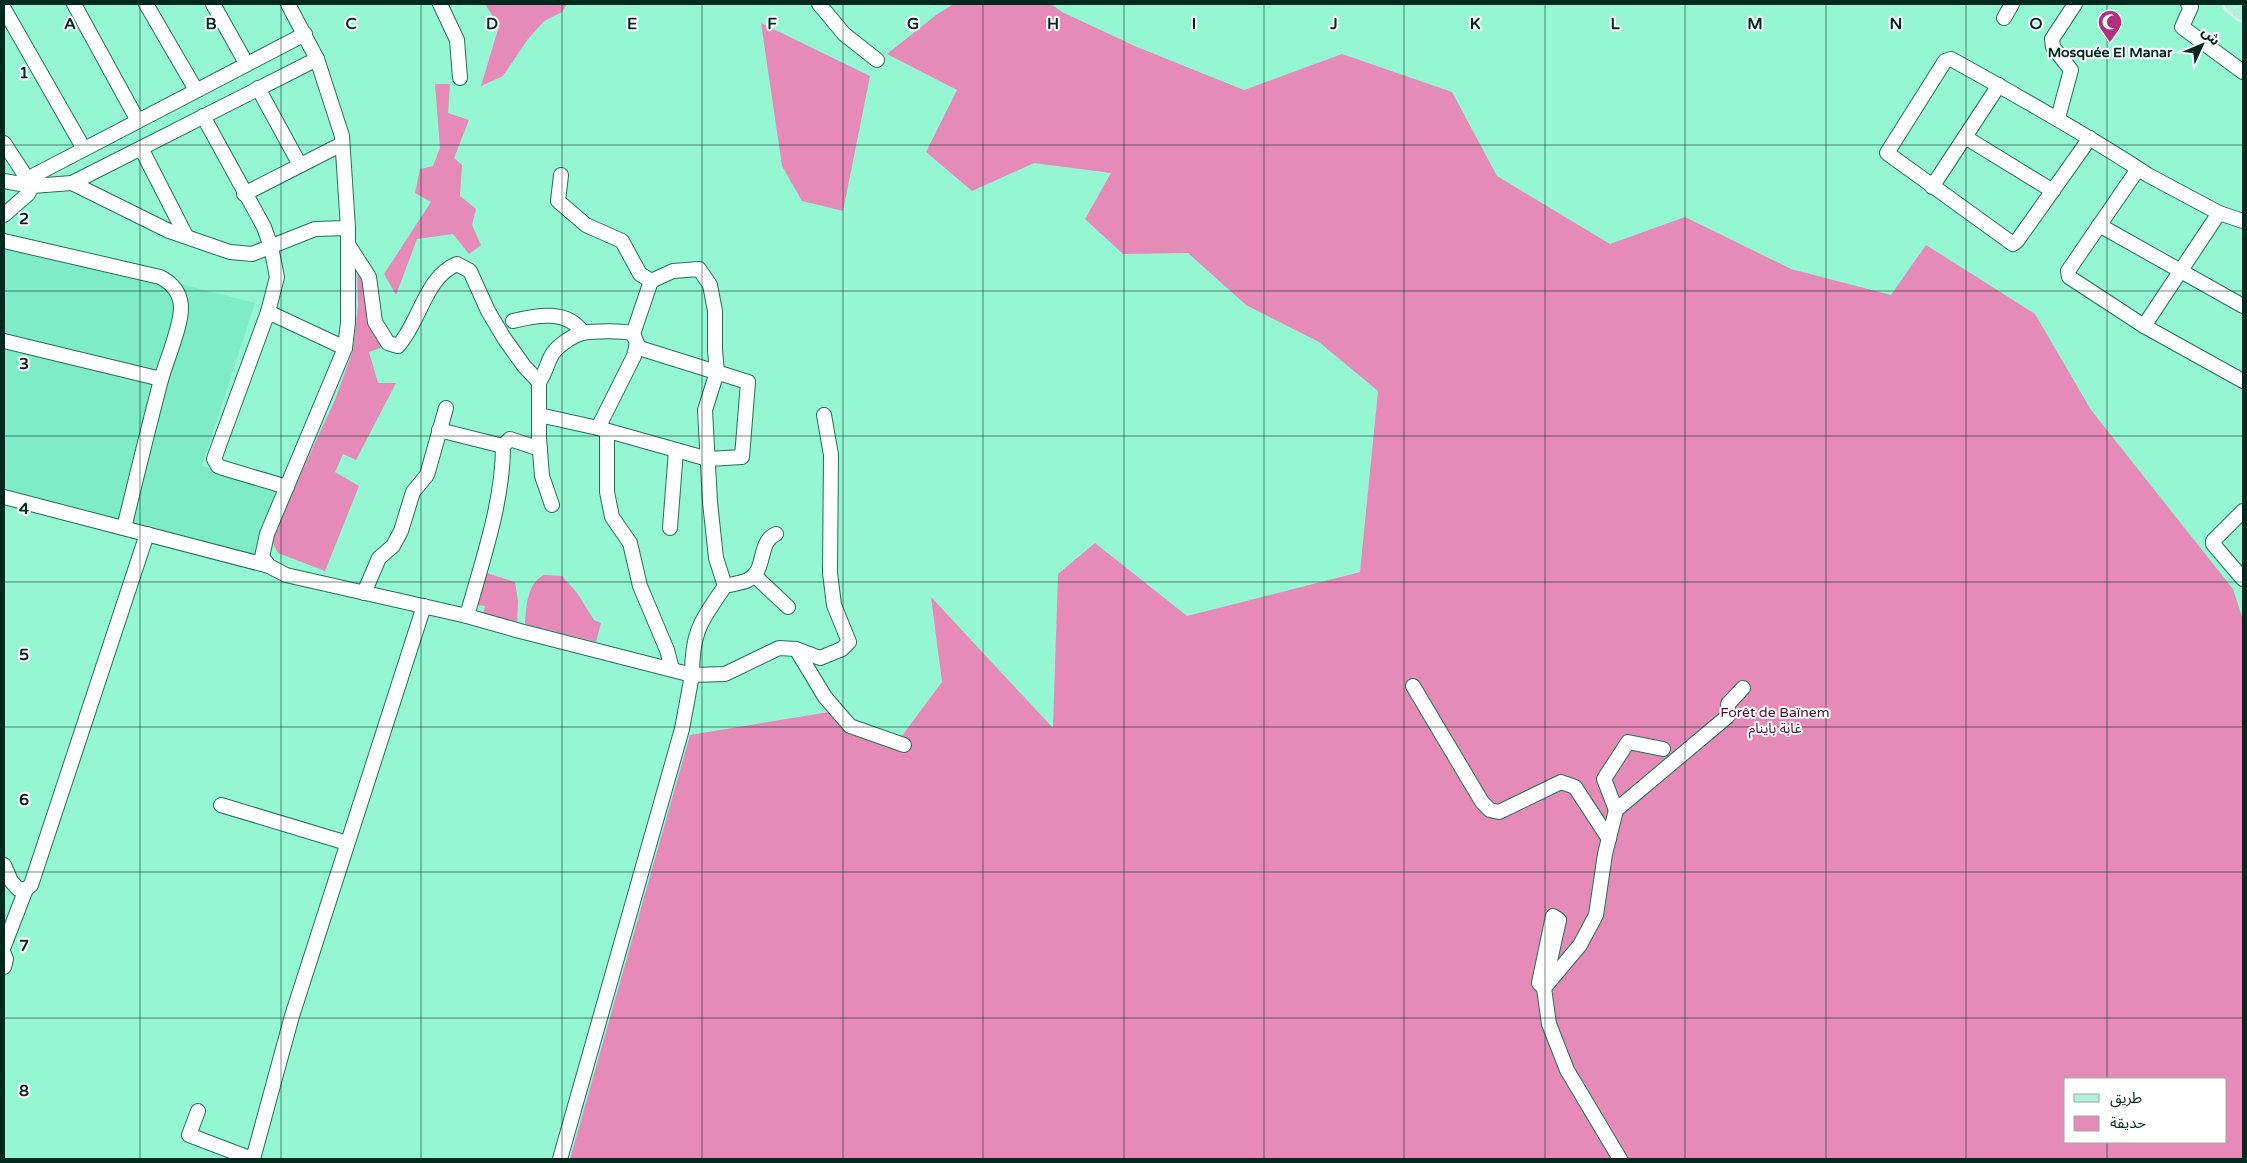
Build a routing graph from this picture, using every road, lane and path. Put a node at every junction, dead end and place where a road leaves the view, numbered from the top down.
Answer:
1 (74, 4) edge
2 (146, 4) edge
3 (213, 4) edge
4 (440, 4) edge
5 (820, 4) edge
6 (2012, 4) edge
7 (2075, 4) edge
8 (2188, 4) edge
9 (2232, 4) edge
10 (291, 5) edge
11 (4, 9) edge
12 (2243, 13) edge
13 (2004, 18) dead end
14 (305, 34) junction
15 (318, 59) junction
16 (876, 60) dead end
17 (246, 63) junction
18 (2243, 72) edge
19 (460, 78) dead end
20 (1999, 86) junction
21 (258, 88) junction
22 (196, 90) junction
23 (204, 116) junction
24 (2058, 118) junction
25 (138, 121) junction
26 (1965, 137) junction
27 (2090, 138) junction
28 (4, 143) edge
29 (342, 144) junction
30 (141, 148) junction
31 (84, 149) junction
32 (300, 165) junction
33 (2138, 169) junction
34 (561, 174) dead end
35 (4, 181) edge
36 (29, 183) junction
37 (72, 183) junction
38 (1932, 187) junction
39 (2053, 191) junction
40 (244, 194) junction
41 (2219, 212) junction
42 (4, 215) edge
43 (2243, 221) edge
44 (2099, 225) junction
45 (348, 228) junction
46 (186, 236) junction
47 (4, 242) edge
48 (348, 246) junction
49 (271, 247) junction
50 (2180, 270) junction
51 (651, 281) junction
52 (2243, 306) edge
53 (268, 312) junction
54 (513, 321) dead end
55 (2144, 326) junction
56 (583, 333) junction
57 (635, 340) junction
58 (4, 342) edge
59 (345, 348) junction
60 (718, 372) junction
61 (2242, 378) edge
62 (161, 379) junction
63 (539, 382) junction
64 (446, 408) dead end
65 (539, 415) junction
66 (824, 415) dead end
67 (602, 429) junction
68 (440, 430) junction
69 (503, 446) junction
70 (540, 449) junction
71 (676, 450) junction
72 (708, 459) junction
73 (287, 487) junction
74 (4, 497) edge
75 (552, 505) dead end
76 (2243, 511) edge
77 (124, 528) junction
78 (670, 528) dead end
79 (147, 534) junction
80 (776, 534) dead end
81 (269, 566) junction
82 (754, 575) junction
83 (2243, 579) edge
84 (725, 586) junction
85 (364, 592) junction
86 (424, 606) junction
87 (788, 607) dead end
88 (467, 616) junction
89 (796, 649) junction
90 (672, 669) junction
91 (692, 675) junction
92 (1413, 686) dead end
93 (1743, 688) dead end
94 (904, 745) dead end
95 (1663, 748) dead end
96 (221, 805) dead end
97 (1616, 810) junction
98 (1609, 839) junction
99 (347, 843) junction
100 (4, 865) edge
101 (26, 889) junction
102 (4, 946) edge
103 (4, 954) edge
104 (4, 967) edge
105 (198, 1111) dead end
106 (253, 1159) edge
107 (560, 1159) edge
108 (1620, 1159) edge

1 - 25 street
2 - 22 street
3 - 17 street
4 - 19 street
5 - 16 street
6 - 13 street
7 - 24 street
8 - 18 street
9 - 12 main road
10 - 14 street
11 - 31 street
14 - 15 street
14 - 17 street
15 - 21 street
15 - 29 street
17 - 22 street
20 - 24 street
20 - 26 street
20 - 38 street
21 - 23 street
21 - 32 street
22 - 25 street
23 - 30 street
23 - 40 street
24 - 27 street
25 - 31 street
26 - 38 street
26 - 39 street
27 - 33 street
27 - 39 street
28 - 36 street
29 - 32 street
29 - 45 street
30 - 37 street
30 - 46 street
31 - 36 street
32 - 40 street
33 - 41 street
33 - 44 street
34 - 51 street
35 - 36 street
36 - 37 street
36 - 42 street
37 - 46 street
38 - 39 street
40 - 49 street
41 - 43 street
41 - 50 street
44 - 50 street
44 - 55 street
45 - 48 street
45 - 49 street
46 - 49 street
47 - 62 street
48 - 59 street
48 - 63 street
49 - 53 street
50 - 52 street
50 - 55 street
51 - 57 street
51 - 60 street
53 - 59 street
53 - 73 street
54 - 56 street
55 - 61 street
56 - 57 street
56 - 63 street
57 - 60 street
57 - 67 street
58 - 62 street
59 - 73 street
60 - 72 street
60 - 72 street
62 - 77 street
63 - 65 street
64 - 68 street
65 - 67 street
65 - 70 street
66 - 89 street
67 - 71 street
67 - 90 street
68 - 69 street
68 - 85 street
69 - 70 street
69 - 88 street
70 - 75 street
71 - 72 street
71 - 78 street
72 - 84 street
73 - 81 street
74 - 77 street
76 - 83 street
77 - 79 street
79 - 81 street
79 - 101 street
80 - 82 street
81 - 85 street
82 - 84 street
82 - 87 street
84 - 91 street
85 - 86 street
86 - 88 street
86 - 99 street
88 - 90 street
89 - 91 street
89 - 94 street
90 - 91 street
91 - 107 street
92 - 98 street
93 - 97 street
95 - 97 street
96 - 99 street
97 - 98 street
98 - 108 street
99 - 106 street
100 - 101 street
101 - 102 street
103 - 104 street
105 - 106 street

